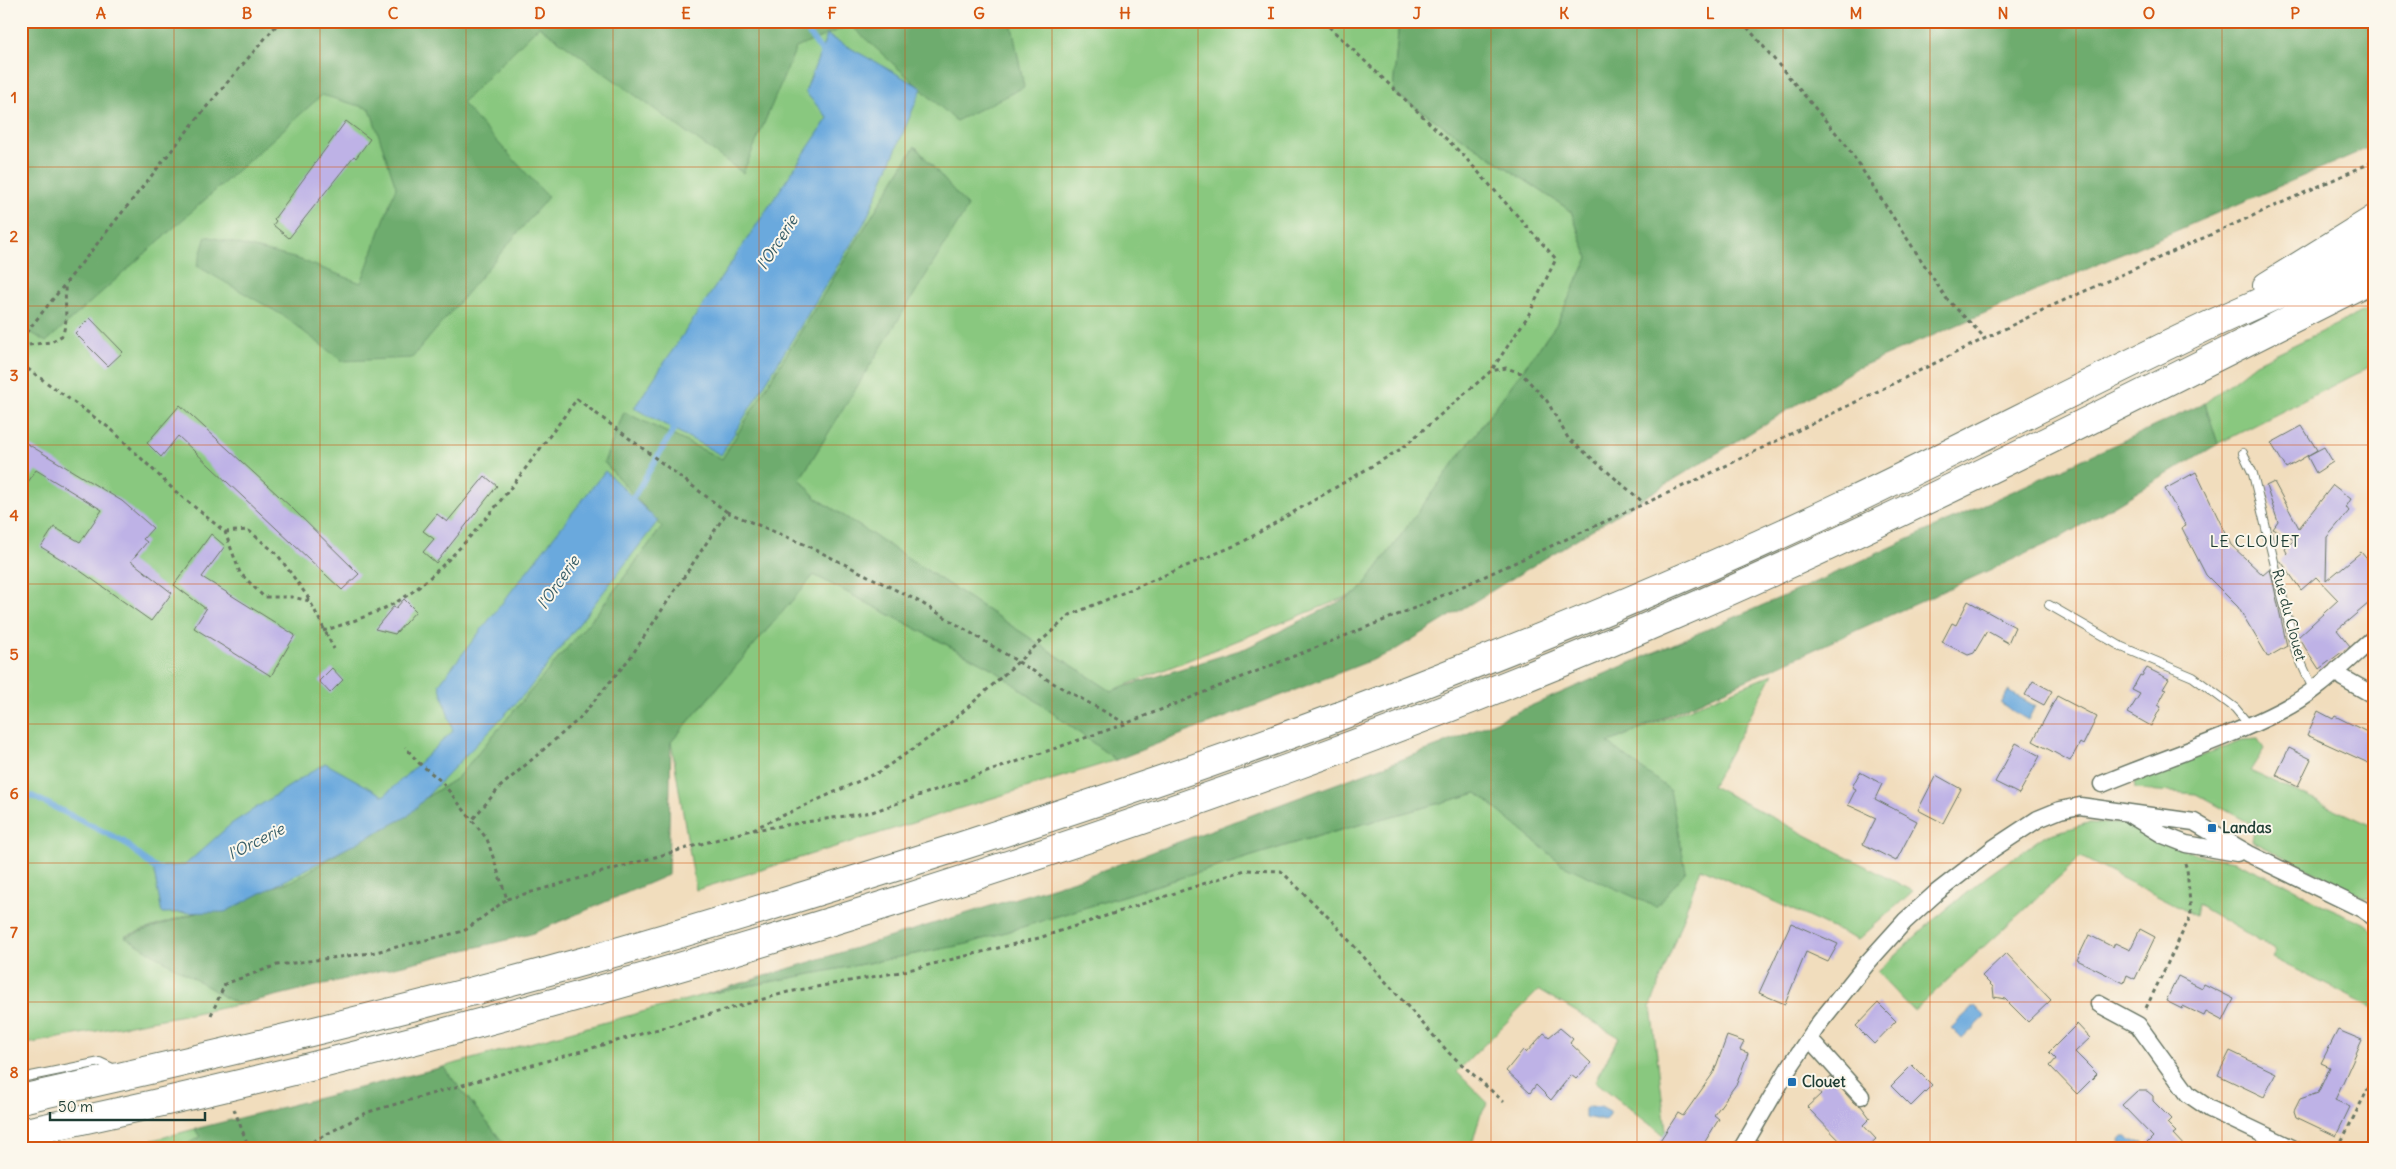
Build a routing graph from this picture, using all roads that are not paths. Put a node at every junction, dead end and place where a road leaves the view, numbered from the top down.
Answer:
1 (2375, 219) edge
2 (2375, 249) edge
3 (2375, 277) edge
4 (2217, 322) junction
5 (2243, 453) dead end
6 (2049, 605) dead end
7 (2375, 637) edge
8 (2337, 670) junction
9 (2313, 689) junction
10 (2375, 696) edge
11 (2249, 725) junction
12 (2102, 784) dead end
13 (2126, 813) junction
14 (2249, 854) junction
15 (2371, 912) edge
16 (2099, 1004) dead end
17 (1808, 1038) junction
18 (128, 1075) junction
19 (21, 1078) edge
20 (1861, 1096) dead end
21 (21, 1098) edge
22 (21, 1133) edge
23 (1742, 1148) edge
24 (2292, 1148) edge

1 - 4 highway
2 - 4 highway
3 - 22 highway
4 - 18 highway
5 - 9 lane, Rue du Clouet
6 - 11 lane
7 - 8 street
8 - 9 street
8 - 10 street
9 - 11 street
11 - 12 street
13 - 14 street
13 - 14 street
13 - 17 street
14 - 15 street
16 - 24 street
17 - 20 street
17 - 23 street
18 - 19 lane
18 - 21 highway

